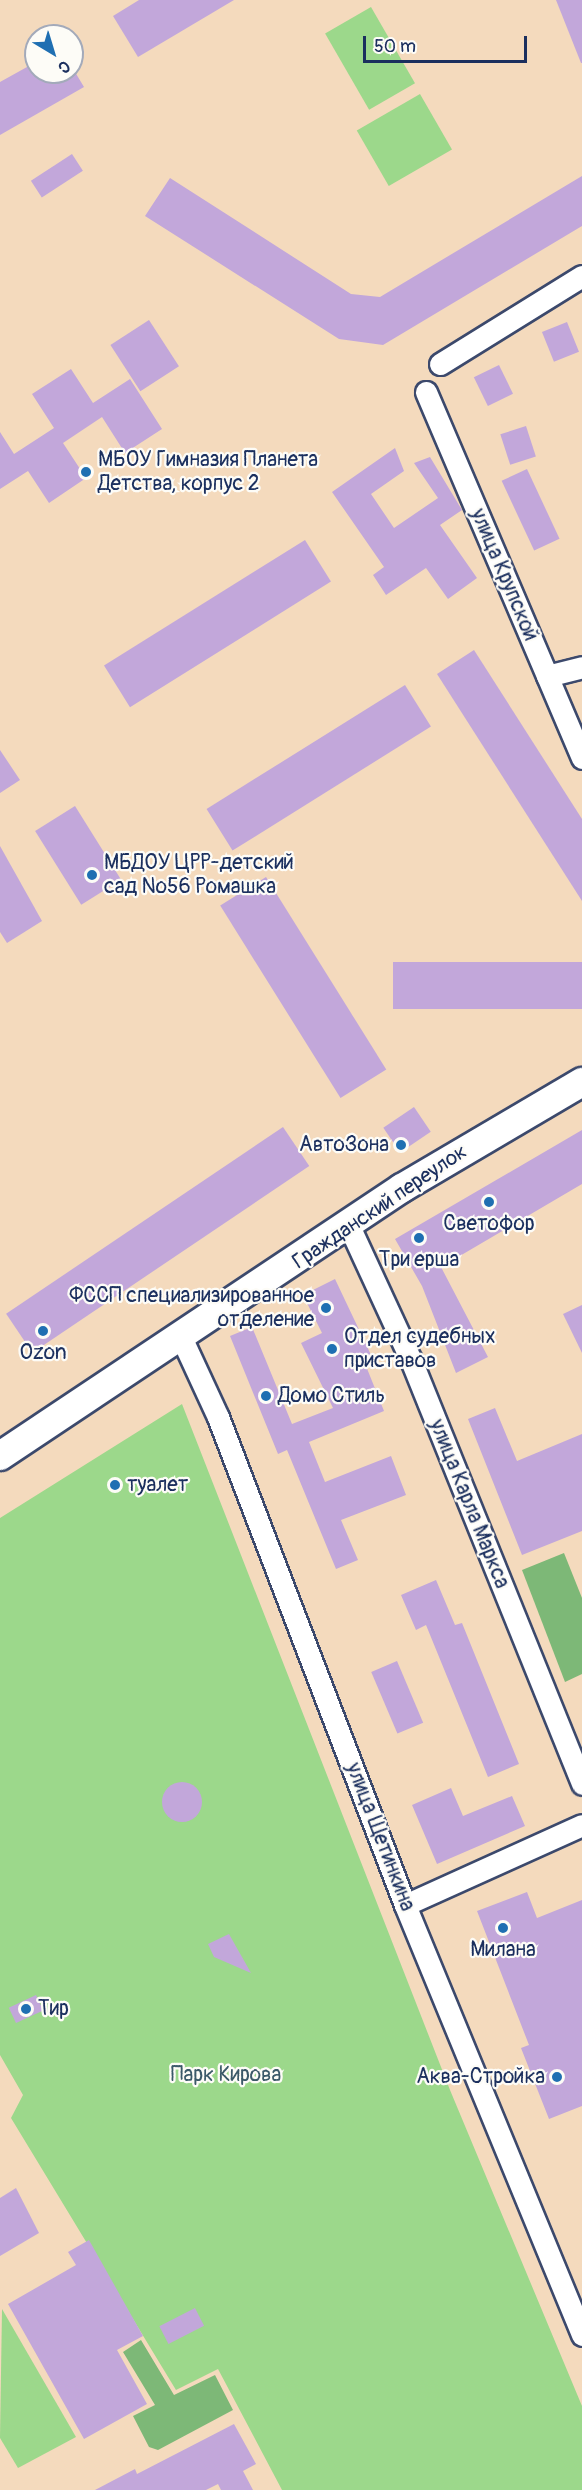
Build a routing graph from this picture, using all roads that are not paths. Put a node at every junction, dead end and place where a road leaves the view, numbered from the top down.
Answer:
1 (582, 276) edge
2 (440, 364) dead end
3 (426, 392) dead end
4 (582, 667) edge
5 (547, 676) junction
6 (582, 758) edge
7 (582, 1082) edge
8 (350, 1226) junction
9 (181, 1337) junction
10 (0, 1456) edge
11 (582, 1784) edge
12 (582, 1826) edge
13 (405, 1905) junction
14 (582, 2335) edge

1 - 2 street
3 - 5 street, улица Крупской
4 - 5 street
5 - 6 street, улица Крупской
7 - 8 street, Гражданский переулок
8 - 9 street, Гражданский переулок
8 - 11 street, улица Карла Маркса
9 - 10 street, Гражданский переулок
9 - 13 street, улица Щетинкина
12 - 13 street
13 - 14 street, улица Щетинкина

